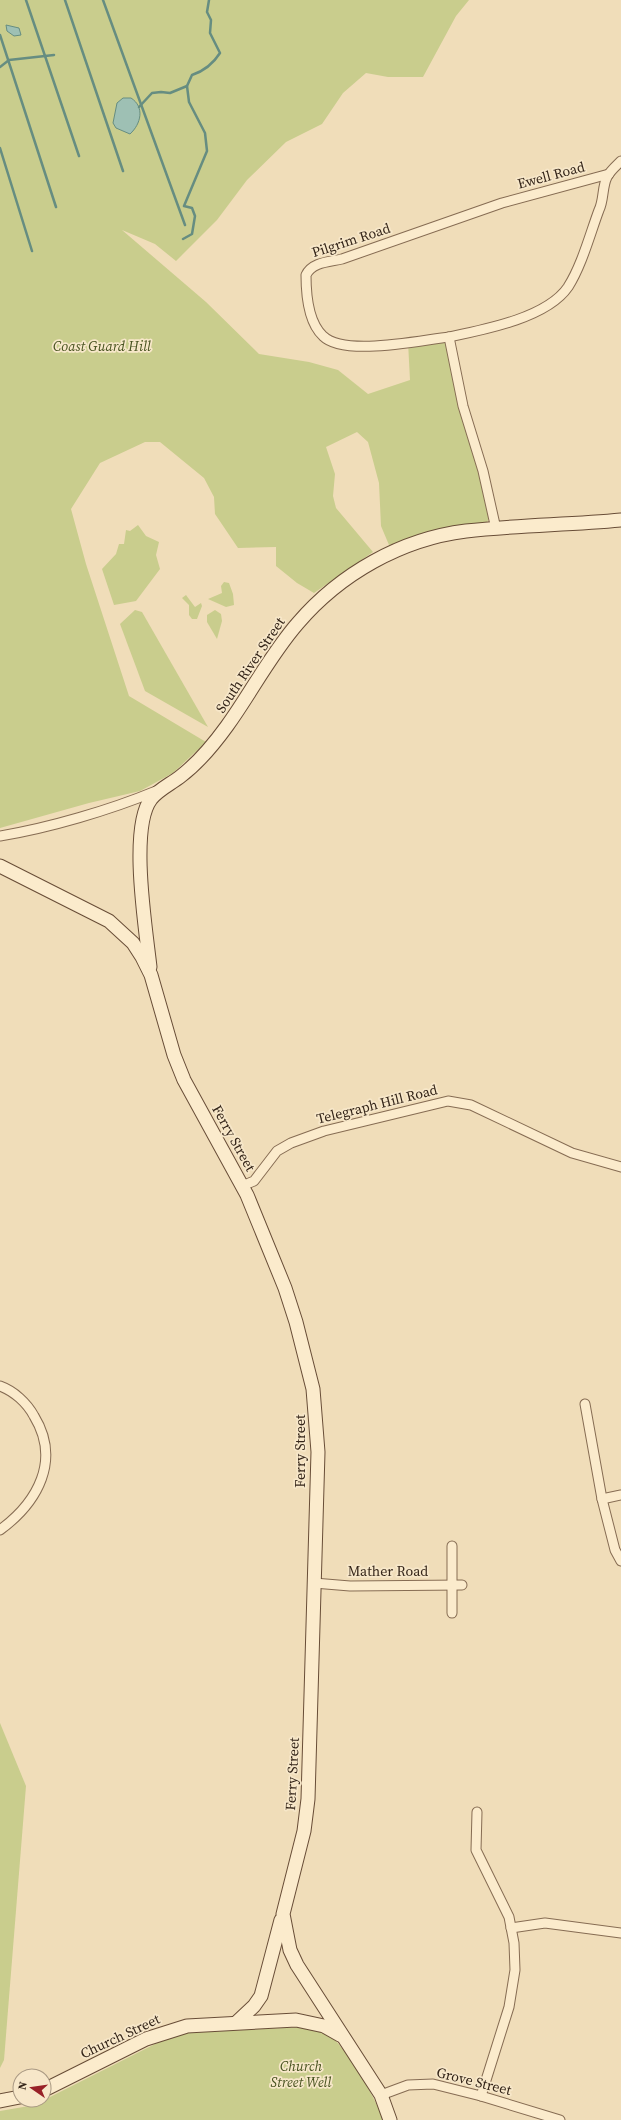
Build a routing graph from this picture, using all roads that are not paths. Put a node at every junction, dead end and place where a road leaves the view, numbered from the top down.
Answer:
1 (621, 161) edge
2 (609, 174) junction
3 (501, 204) joint
4 (449, 337) junction
5 (621, 520) edge
6 (496, 529) junction
7 (166, 786) junction
8 (0, 836) edge
9 (0, 866) edge
10 (151, 975) junction
11 (621, 1167) edge
12 (242, 1186) junction
13 (0, 1386) edge
14 (585, 1404) dead end
15 (621, 1495) edge
16 (602, 1499) junction
17 (0, 1530) edge
18 (452, 1546) dead end
19 (621, 1560) edge
20 (314, 1583) junction
21 (452, 1585) junction
22 (462, 1585) dead end
23 (452, 1613) dead end
24 (477, 1812) dead end
25 (282, 1914) junction
26 (511, 1928) junction
27 (621, 1933) edge
28 (237, 2022) junction
29 (343, 2037) junction
30 (52, 2086) edge
31 (381, 2095) junction
32 (482, 2096) junction
33 (12, 2099) edge
34 (0, 2101) edge
35 (390, 2120) edge
36 (560, 2120) edge

1 - 2 street, Pilgrim Road
2 - 3 street, Ewell Road
2 - 4 street, Pilgrim Road
3 - 4 street, Pilgrim Road
4 - 6 street
5 - 6 street, South River Street
6 - 7 street, South River Street
7 - 8 street, South River Street
7 - 10 street, South River Street
9 - 10 street, Ferry Street
10 - 12 street, Ferry Street
11 - 12 street, Telegraph Hill Road
12 - 20 street, Ferry Street
13 - 17 street
14 - 16 street
15 - 16 street
16 - 19 street
18 - 21 street
20 - 21 street, Mather Road
20 - 25 street, Ferry Street
21 - 22 street, Mather Road
21 - 23 street
24 - 26 street
25 - 28 street
25 - 29 street, Ferry Street
26 - 27 street
26 - 32 street
28 - 29 street, Church Street
28 - 30 street, Church Street
29 - 31 street, Ferry Street
31 - 32 street, Grove Street
31 - 35 street, Ferry Street
32 - 36 street, Grove Street
33 - 34 street

